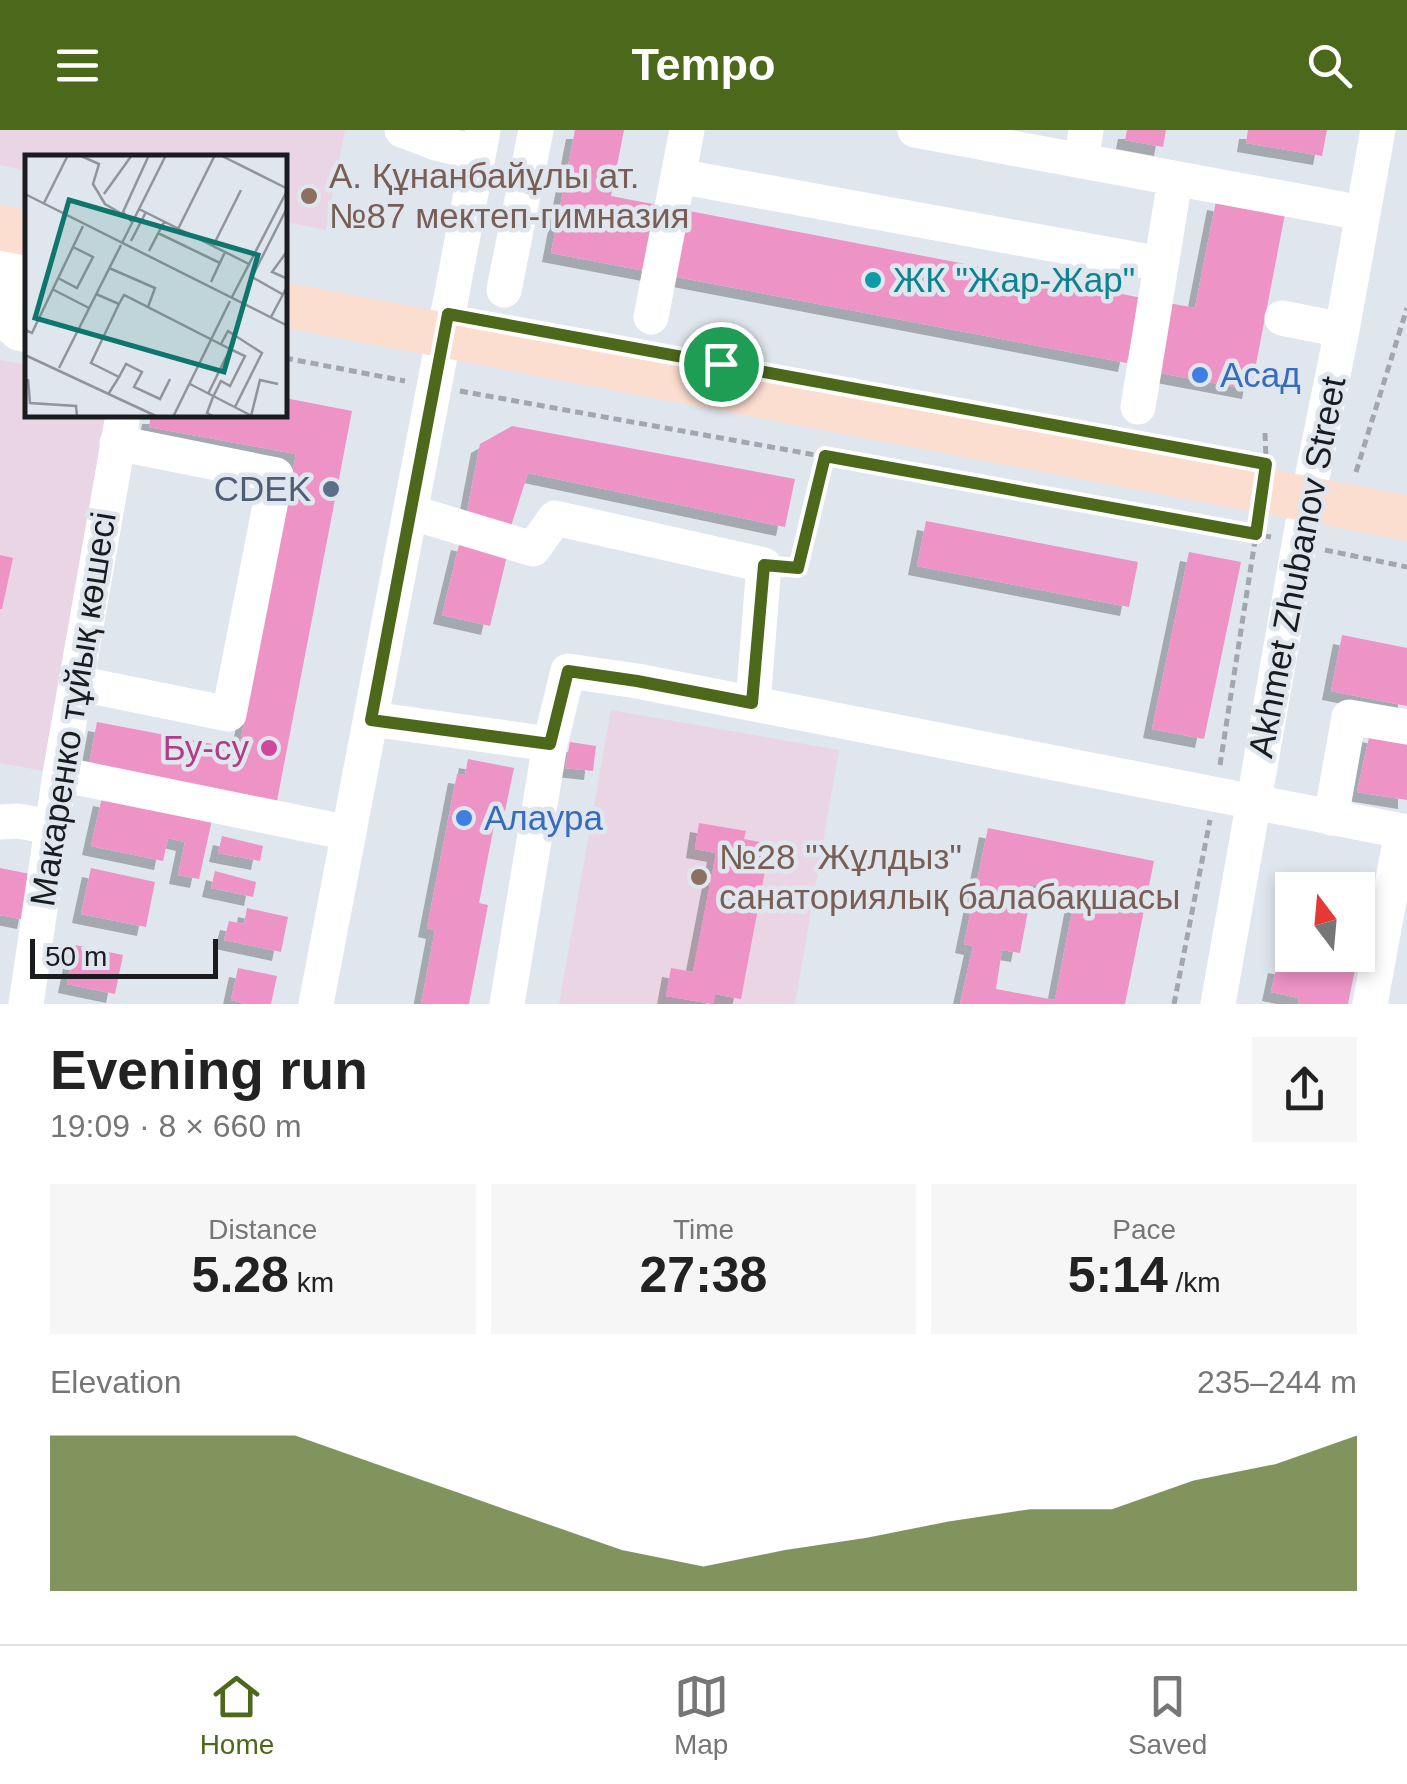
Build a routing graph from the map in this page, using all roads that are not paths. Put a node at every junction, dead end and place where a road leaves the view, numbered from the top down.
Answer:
1 (402, 130) edge
2 (536, 130) edge
3 (686, 130) edge
4 (914, 130) edge
5 (1378, 130) edge
6 (481, 141) edge
7 (1084, 146) edge
8 (678, 176) junction
9 (1175, 180) junction
10 (1362, 213) junction
11 (13, 245) edge
12 (1161, 264) junction
13 (288, 284) edge
14 (504, 290) dead end
15 (288, 305) edge
16 (651, 317) dead end
17 (1282, 318) dead end
18 (446, 325) junction
19 (1342, 330) junction
20 (25, 334) edge
21 (1138, 408) dead end
22 (120, 429) edge
23 (1324, 485) junction
24 (1407, 492) edge
25 (410, 512) junction
26 (1407, 518) edge
27 (76, 683) junction
28 (752, 703) junction
29 (371, 720) junction
30 (1407, 727) edge
31 (550, 744) junction
32 (60, 774) junction
33 (1253, 800) junction
34 (1331, 818) junction
35 (0, 822) edge
36 (52, 827) junction
37 (1404, 831) edge
38 (349, 833) junction
39 (26, 1004) edge
40 (316, 1004) edge
41 (507, 1004) edge
42 (1218, 1004) edge
43 (1370, 1004) edge

1 - 6 street
2 - 14 street
3 - 8 street
4 - 7 street
5 - 10 street, Akhmet Zhubanov Street
6 - 18 street
7 - 9 street
8 - 12 street
8 - 16 street
9 - 10 street
9 - 12 street
10 - 19 street, Akhmet Zhubanov Street
11 - 20 street
12 - 21 street
13 - 18 main road
15 - 18 main road
17 - 19 street
18 - 23 main road
18 - 25 street
19 - 23 street, Akhmet Zhubanov Street
22 - 27 street, Макаренко тұйық көшесі
22 - 27 street
23 - 24 main road
23 - 26 main road
23 - 33 street, Akhmet Zhubanov Street
25 - 28 street
25 - 29 street
27 - 32 street, Макаренко тұйық көшесі
28 - 31 street
28 - 33 street
29 - 31 street
29 - 38 street
30 - 34 street
31 - 41 street
32 - 36 street, Макаренко тұйық көшесі
32 - 38 street
33 - 34 street
33 - 42 street, Akhmet Zhubanov Street
34 - 37 street
35 - 36 street
36 - 39 street, Макаренко тұйық көшесі
37 - 43 street
38 - 40 street

